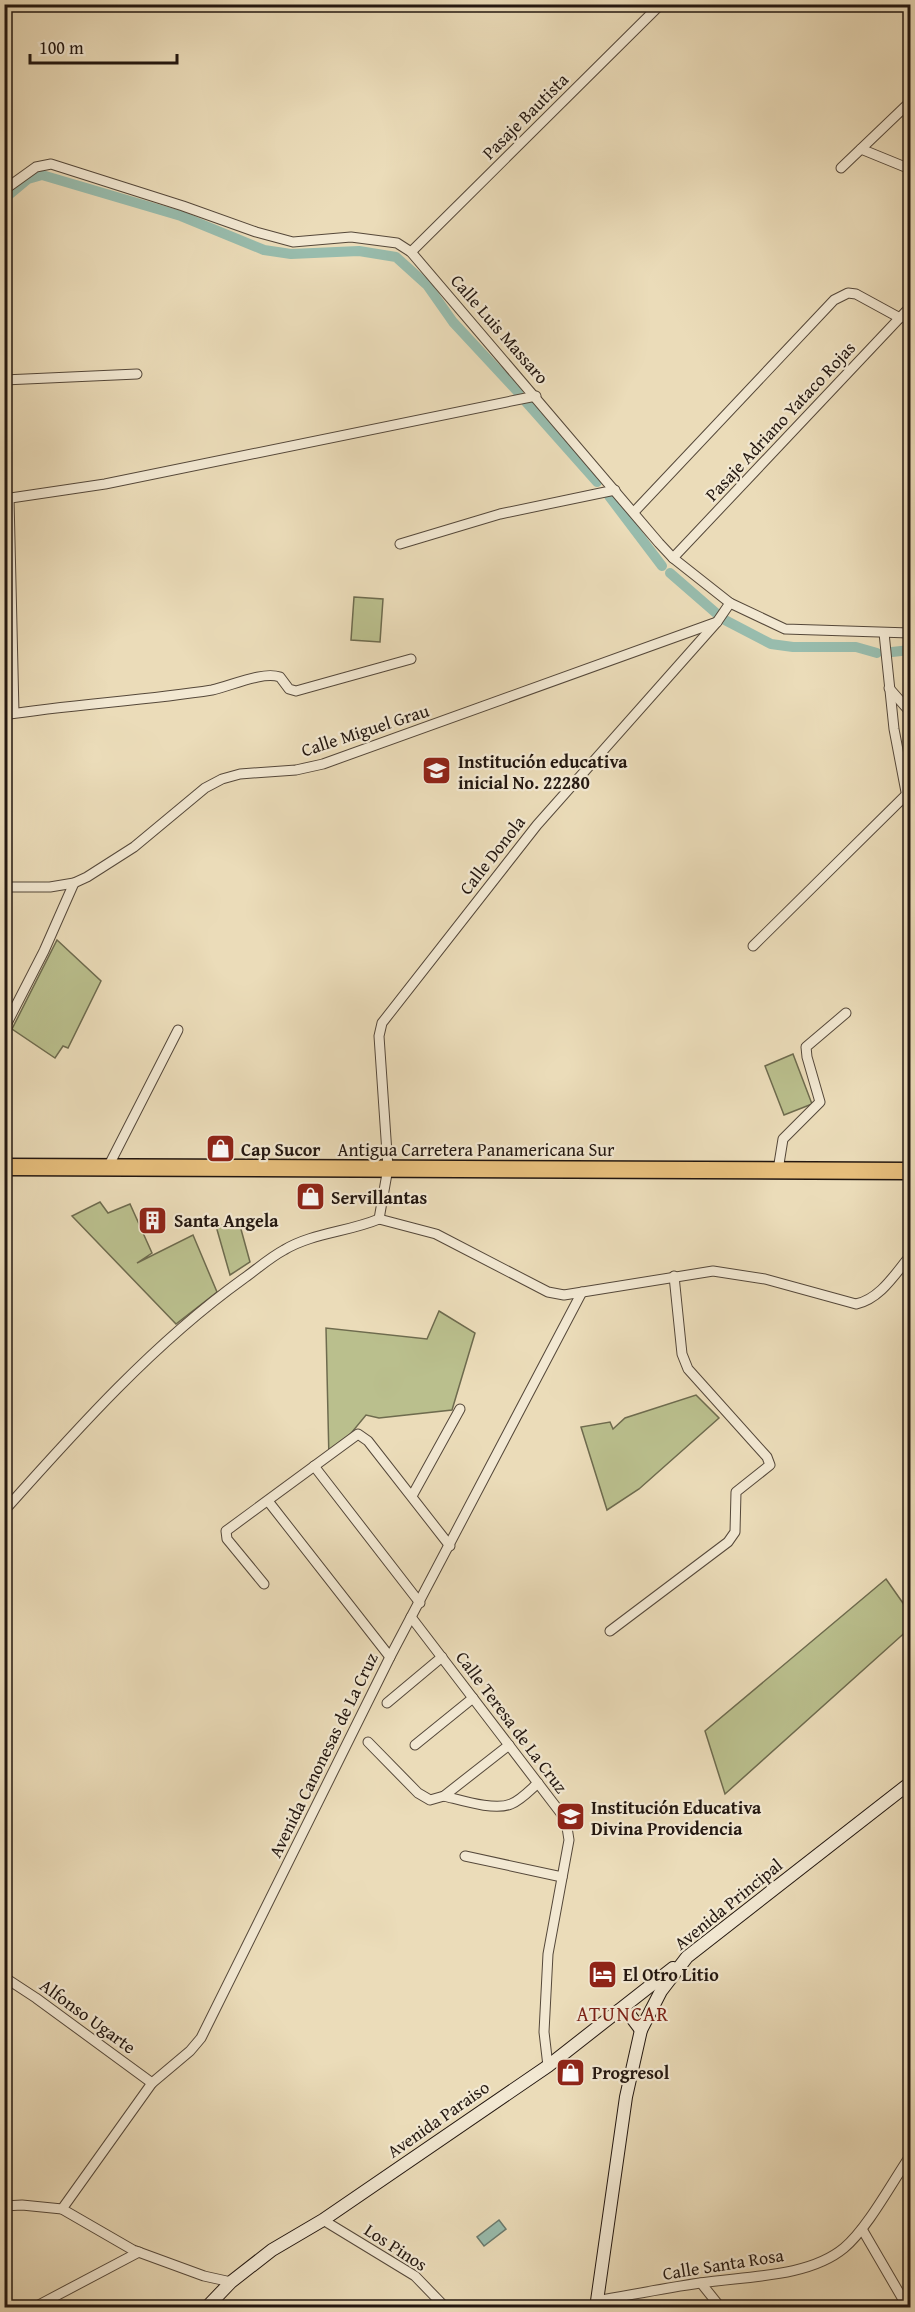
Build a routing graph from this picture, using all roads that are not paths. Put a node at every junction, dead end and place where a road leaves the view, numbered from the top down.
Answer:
1 (661, 4) edge
2 (910, 102) edge
3 (861, 149) junction
4 (840, 168) dead end
5 (910, 169) edge
6 (4, 190) edge
7 (411, 252) junction
8 (910, 307) edge
9 (900, 318) junction
10 (137, 374) dead end
11 (4, 380) edge
12 (536, 396) junction
13 (615, 489) junction
14 (7, 499) edge
15 (634, 512) junction
16 (400, 544) dead end
17 (674, 558) junction
18 (730, 603) junction
19 (717, 622) junction
20 (884, 633) junction
21 (910, 633) edge
22 (411, 659) dead end
23 (889, 688) junction
24 (910, 694) edge
25 (902, 700) junction
26 (910, 712) edge
27 (9, 714) edge
28 (906, 795) junction
29 (910, 813) edge
30 (74, 883) junction
31 (4, 887) edge
32 (753, 946) dead end
33 (846, 1013) dead end
34 (4, 1029) edge
35 (178, 1030) dead end
36 (4, 1167) edge
37 (108, 1167) junction
38 (388, 1168) junction
39 (778, 1170) junction
40 (910, 1171) edge
41 (379, 1219) junction
42 (910, 1256) edge
43 (674, 1276) junction
44 (582, 1292) junction
45 (460, 1408) dead end
46 (314, 1467) junction
47 (412, 1496) junction
48 (268, 1501) junction
49 (4, 1511) edge
50 (450, 1546) junction
51 (264, 1584) dead end
52 (420, 1603) junction
53 (411, 1617) junction
54 (610, 1631) dead end
55 (390, 1657) junction
56 (442, 1657) junction
57 (473, 1698) junction
58 (387, 1703) dead end
59 (368, 1742) dead end
60 (415, 1745) dead end
61 (508, 1745) junction
62 (538, 1783) junction
63 (910, 1783) edge
64 (444, 1796) junction
65 (465, 1856) dead end
66 (562, 1877) junction
67 (687, 1957) junction
68 (4, 1977) edge
69 (618, 2011) junction
70 (641, 2030) junction
71 (548, 2066) junction
72 (152, 2082) junction
73 (910, 2156) edge
74 (4, 2206) edge
75 (62, 2209) junction
76 (322, 2220) junction
77 (862, 2229) junction
78 (139, 2252) junction
79 (231, 2282) junction
80 (701, 2283) junction
81 (596, 2304) edge
82 (33, 2307) edge
83 (206, 2307) edge
84 (446, 2307) edge
85 (721, 2307) edge
86 (908, 2307) edge

1 - 7 street, Pasaje Bautista
2 - 3 street
3 - 4 street
3 - 5 street
6 - 7 street, Calle Luis Massaro
7 - 12 street, Calle Luis Massaro
8 - 9 street, Pasaje Adriano Yataco Rojas
9 - 15 street
9 - 17 street, Pasaje Adriano Yataco Rojas
10 - 11 street
12 - 13 street, Calle Luis Massaro
12 - 14 street
13 - 15 street, Calle Luis Massaro
13 - 16 street
14 - 27 street
15 - 17 street, Calle Luis Massaro
17 - 18 street, Calle Luis Massaro
18 - 19 street, Calle Donola
18 - 20 street, Calle Luis Massaro
19 - 30 street, Calle Miguel Grau
19 - 38 street, Calle Donola
20 - 21 street, Calle Luis Massaro
20 - 23 street
22 - 27 street
23 - 25 street
23 - 28 street
24 - 25 street
25 - 26 street
28 - 29 street
28 - 32 street
30 - 31 street, Calle Miguel Grau
30 - 34 street
33 - 39 street
35 - 37 street
36 - 37 highway, Antigua Carretera Panamericana Sur
37 - 38 highway, Antigua Carretera Panamericana Sur
38 - 39 highway, Antigua Carretera Panamericana Sur
38 - 41 street, Calle Donola
39 - 40 highway, Antigua Carretera Panamericana Sur
41 - 44 street
41 - 49 street
42 - 43 street
43 - 44 street
43 - 54 street
44 - 50 street, Avenida Canonesas de La Cruz
45 - 47 street
46 - 47 street
46 - 48 street
46 - 52 street
47 - 50 street
48 - 51 street
48 - 55 street
50 - 52 street, Avenida Canonesas de La Cruz
52 - 53 street, Avenida Canonesas de La Cruz
53 - 55 street, Avenida Canonesas de La Cruz
53 - 56 street, Calle Teresa de La Cruz
55 - 72 street, Avenida Canonesas de La Cruz
56 - 57 street, Calle Teresa de La Cruz
56 - 58 street
57 - 60 street
57 - 61 street, Calle Teresa de La Cruz
59 - 64 street
61 - 62 street, Calle Teresa de La Cruz
61 - 64 street
62 - 64 street
62 - 66 street, Calle Teresa de La Cruz
63 - 67 main road, Avenida Principal
65 - 66 street
66 - 71 street, Calle Teresa de La Cruz
67 - 69 main road, Avenida Paraiso
67 - 70 main road, Avenida Principal
68 - 72 street, Alfonso Ugarte
69 - 70 main road
69 - 71 main road, Avenida Paraiso
70 - 81 main road, Avenida Principal
71 - 76 main road, Avenida Paraiso
72 - 75 street, Avenida Canonesas de La Cruz
73 - 77 street, Calle Santa Rosa
74 - 75 street
75 - 78 street
76 - 79 main road, Avenida Paraiso
76 - 84 street, Los Pinos
77 - 80 street, Calle Santa Rosa
77 - 86 street
78 - 79 street
78 - 82 street
79 - 83 main road, Avenida Paraiso
80 - 81 street, Calle Santa Rosa
80 - 85 street

